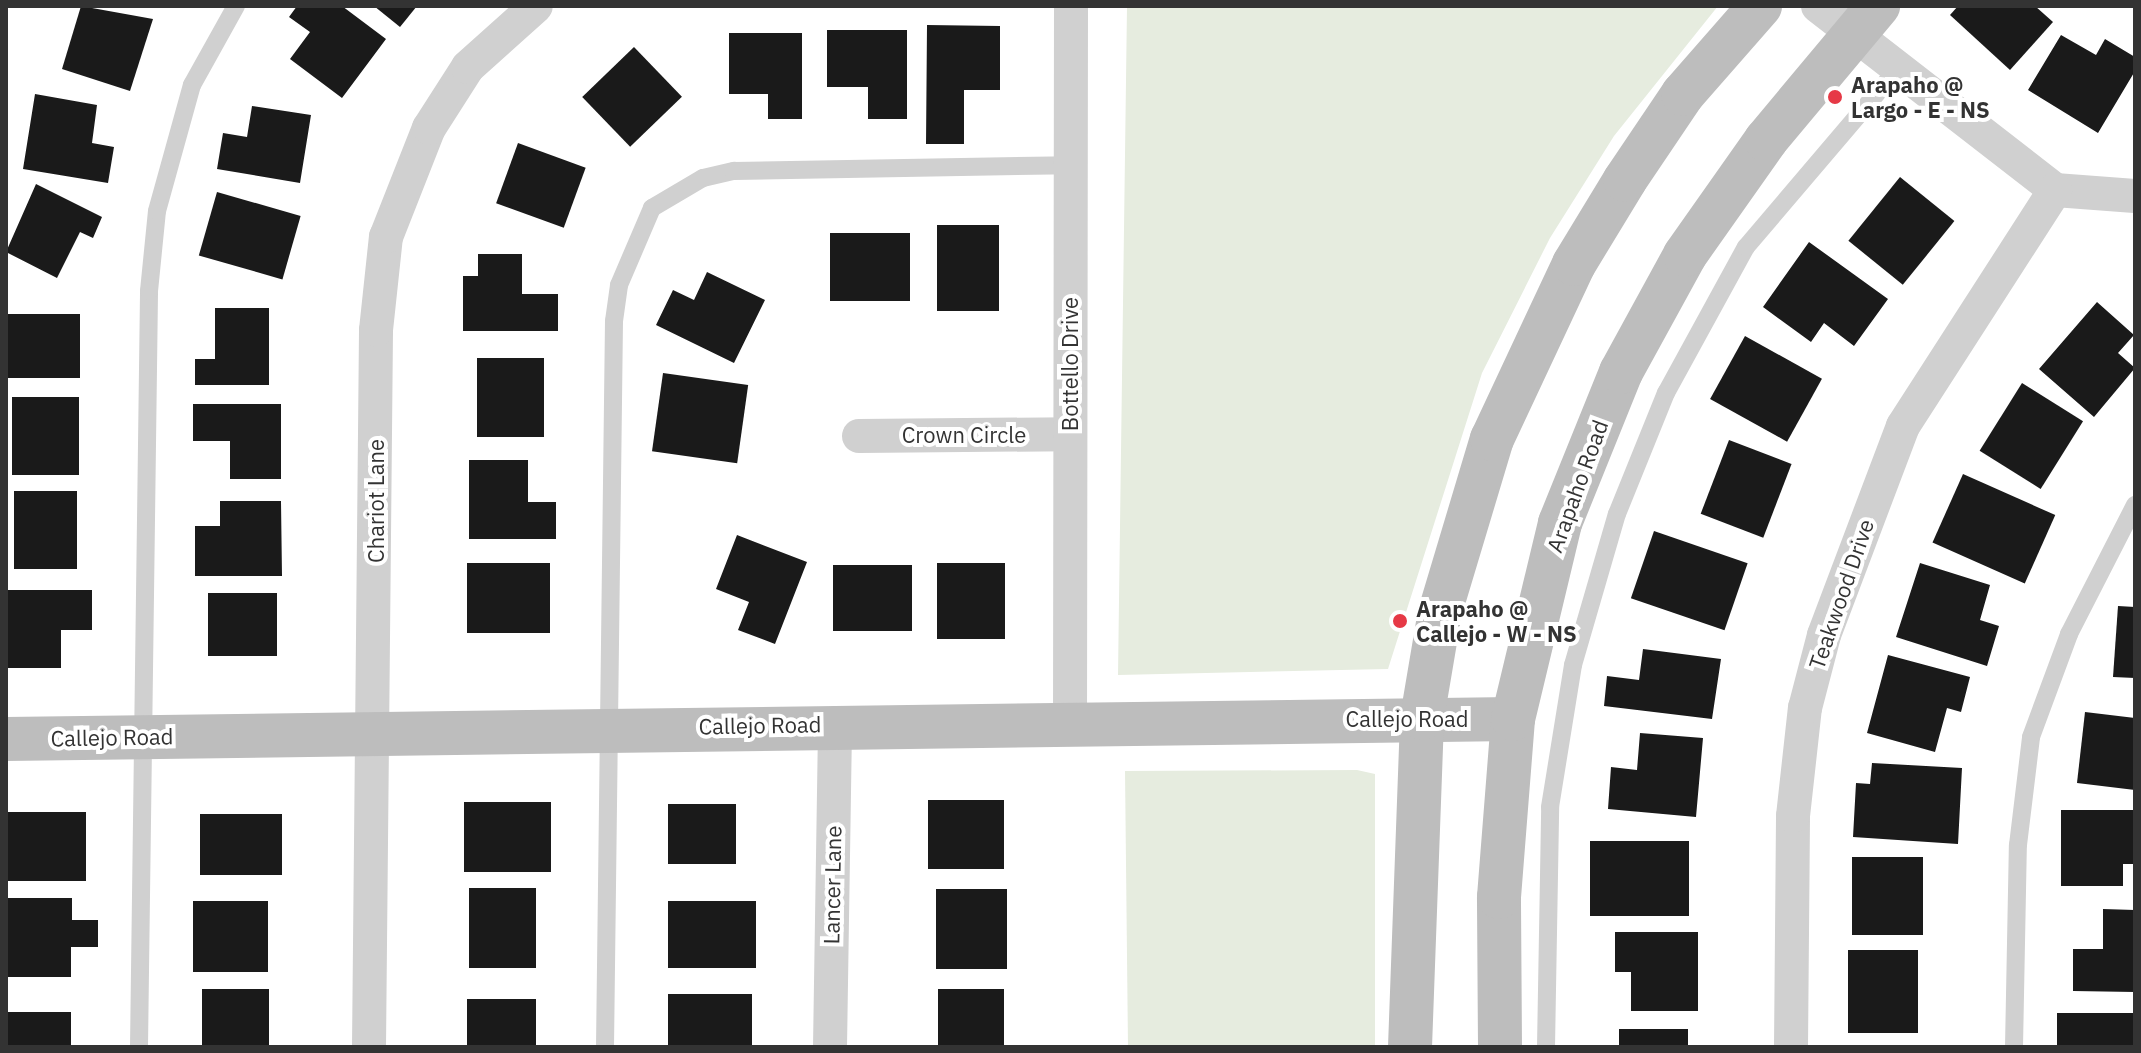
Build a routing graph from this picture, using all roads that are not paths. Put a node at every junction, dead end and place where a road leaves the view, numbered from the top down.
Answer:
1 (236, 6) edge
2 (536, 6) edge
3 (1071, 6) edge
4 (1760, 6) edge
5 (1818, 6) edge
6 (1866, 20) edge
7 (1896, 71) junction
8 (1070, 165) junction
9 (2055, 190) junction
10 (2135, 196) edge
11 (1070, 434) junction
12 (859, 436) dead end
13 (2135, 505) edge
14 (1422, 718) junction
15 (1513, 719) junction
16 (1070, 722) junction
17 (835, 723) junction
18 (607, 729) junction
19 (371, 731) junction
20 (140, 736) junction
21 (6, 739) edge
22 (139, 1047) edge
23 (369, 1047) edge
24 (605, 1047) edge
25 (830, 1047) edge
26 (1410, 1047) edge
27 (1500, 1047) edge
28 (1546, 1047) edge
29 (1791, 1047) edge
30 (2014, 1047) edge

1 - 20 lane
2 - 19 street, Chariot Lane
3 - 8 street, Bottello Drive
4 - 14 main road
5 - 6 street
6 - 7 street
6 - 15 main road, Arapaho Road
7 - 9 street
7 - 28 lane
8 - 11 street, Bottello Drive
8 - 18 lane
9 - 10 street
9 - 29 street, Teakwood Drive
11 - 12 street, Crown Circle
11 - 16 street, Bottello Drive
13 - 30 lane
14 - 15 main road, Callejo Road
14 - 16 main road, Callejo Road
14 - 26 main road
15 - 27 main road, Arapaho Road
16 - 17 main road, Callejo Road
17 - 18 main road, Callejo Road
17 - 25 street, Lancer Lane
18 - 19 main road, Callejo Road
18 - 24 lane
19 - 20 main road, Callejo Road
19 - 23 street, Chariot Lane
20 - 21 main road, Callejo Road
20 - 22 lane

